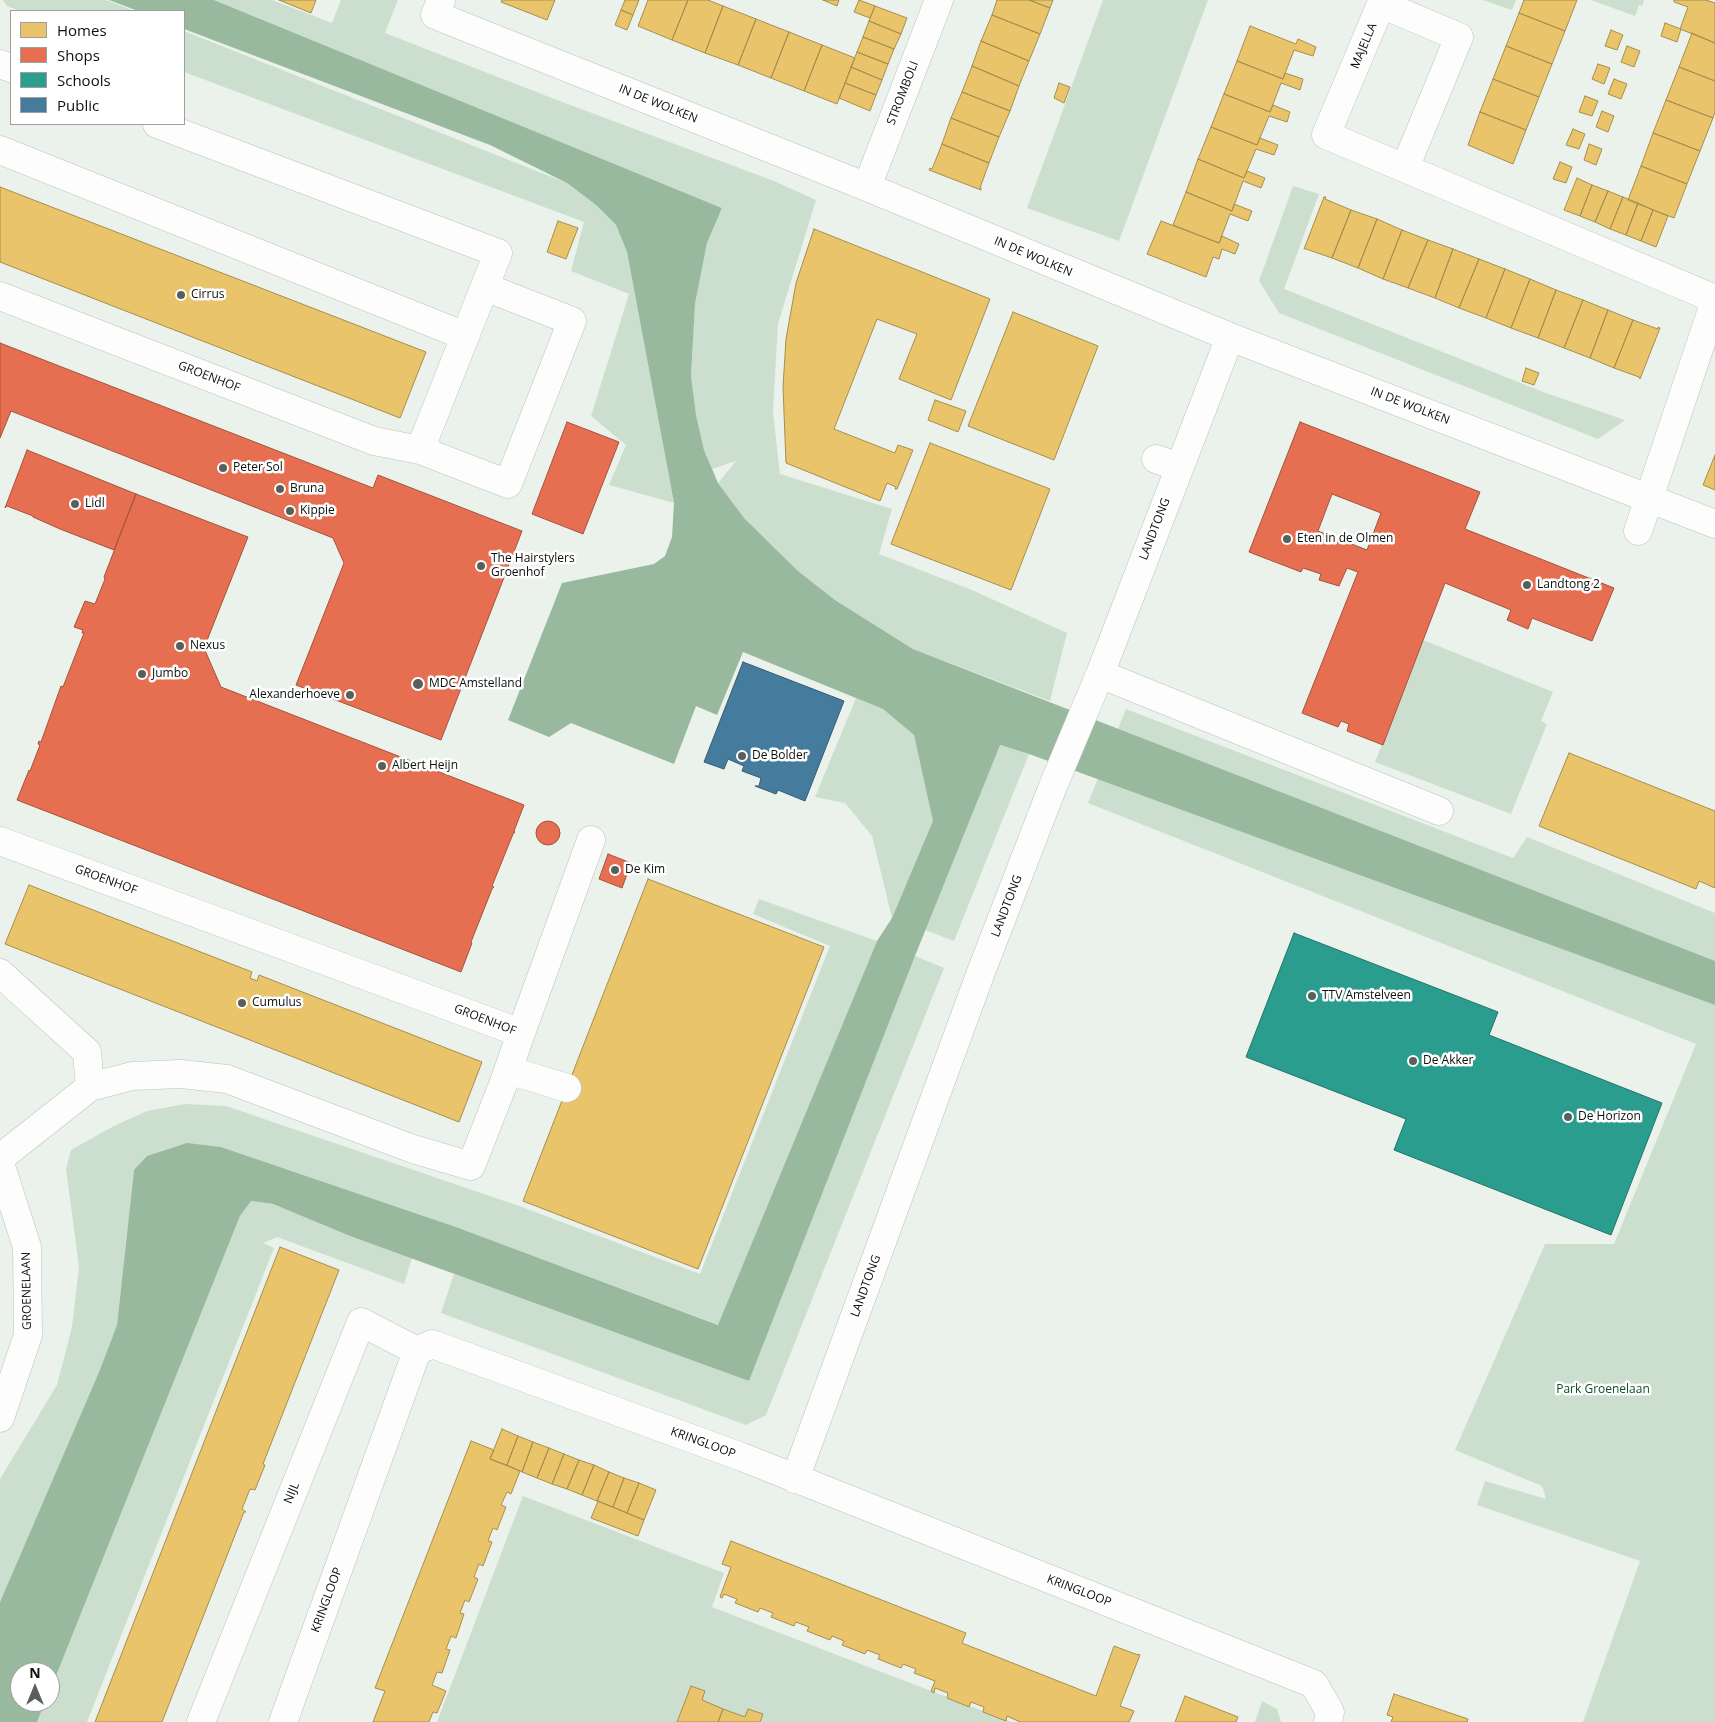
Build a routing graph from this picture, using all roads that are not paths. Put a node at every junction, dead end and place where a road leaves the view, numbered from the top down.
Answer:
1 (441, 0) edge
2 (939, 0) edge
3 (160, 125) edge
4 (0, 150) edge
5 (1405, 168) junction
6 (867, 187) junction
7 (485, 286) junction
8 (0, 296) edge
9 (1715, 300) edge
10 (465, 336) junction
11 (1230, 337) junction
12 (420, 450) junction
13 (1650, 498) junction
14 (1715, 524) edge
15 (1638, 531) dead end
16 (1100, 674) junction
17 (1439, 811) dead end
18 (591, 840) dead end
19 (0, 841) edge
20 (0, 973) edge
21 (521, 1033) junction
22 (508, 1070) junction
23 (90, 1087) junction
24 (567, 1088) dead end
25 (0, 1158) edge
26 (0, 1163) edge
27 (417, 1351) junction
28 (0, 1418) edge
29 (794, 1480) junction
30 (200, 1722) edge
31 (283, 1722) edge
32 (1328, 1722) edge

1 - 6 street, IN DE WOLKEN
2 - 6 street, STROMBOLI
3 - 7 street
4 - 10 street
5 - 5 street, MAJELLA
5 - 9 street, MAJELLA
6 - 11 street, IN DE WOLKEN
7 - 10 street
7 - 12 street, GROENHOF
8 - 12 street, GROENHOF
9 - 13 street
10 - 12 street
11 - 13 street, IN DE WOLKEN
11 - 16 street, LANDTONG
13 - 14 street, IN DE WOLKEN
13 - 15 street
16 - 17 street
16 - 29 street, LANDTONG
18 - 21 street
19 - 21 street, GROENHOF
20 - 23 street
21 - 22 street, GROENHOF
22 - 23 street, GROENHOF
22 - 24 street
23 - 25 street, GROENHOF
26 - 28 street, GROENELAAN
27 - 29 street, KRINGLOOP
27 - 30 street, NIJL
27 - 31 street, KRINGLOOP
29 - 32 street, KRINGLOOP

